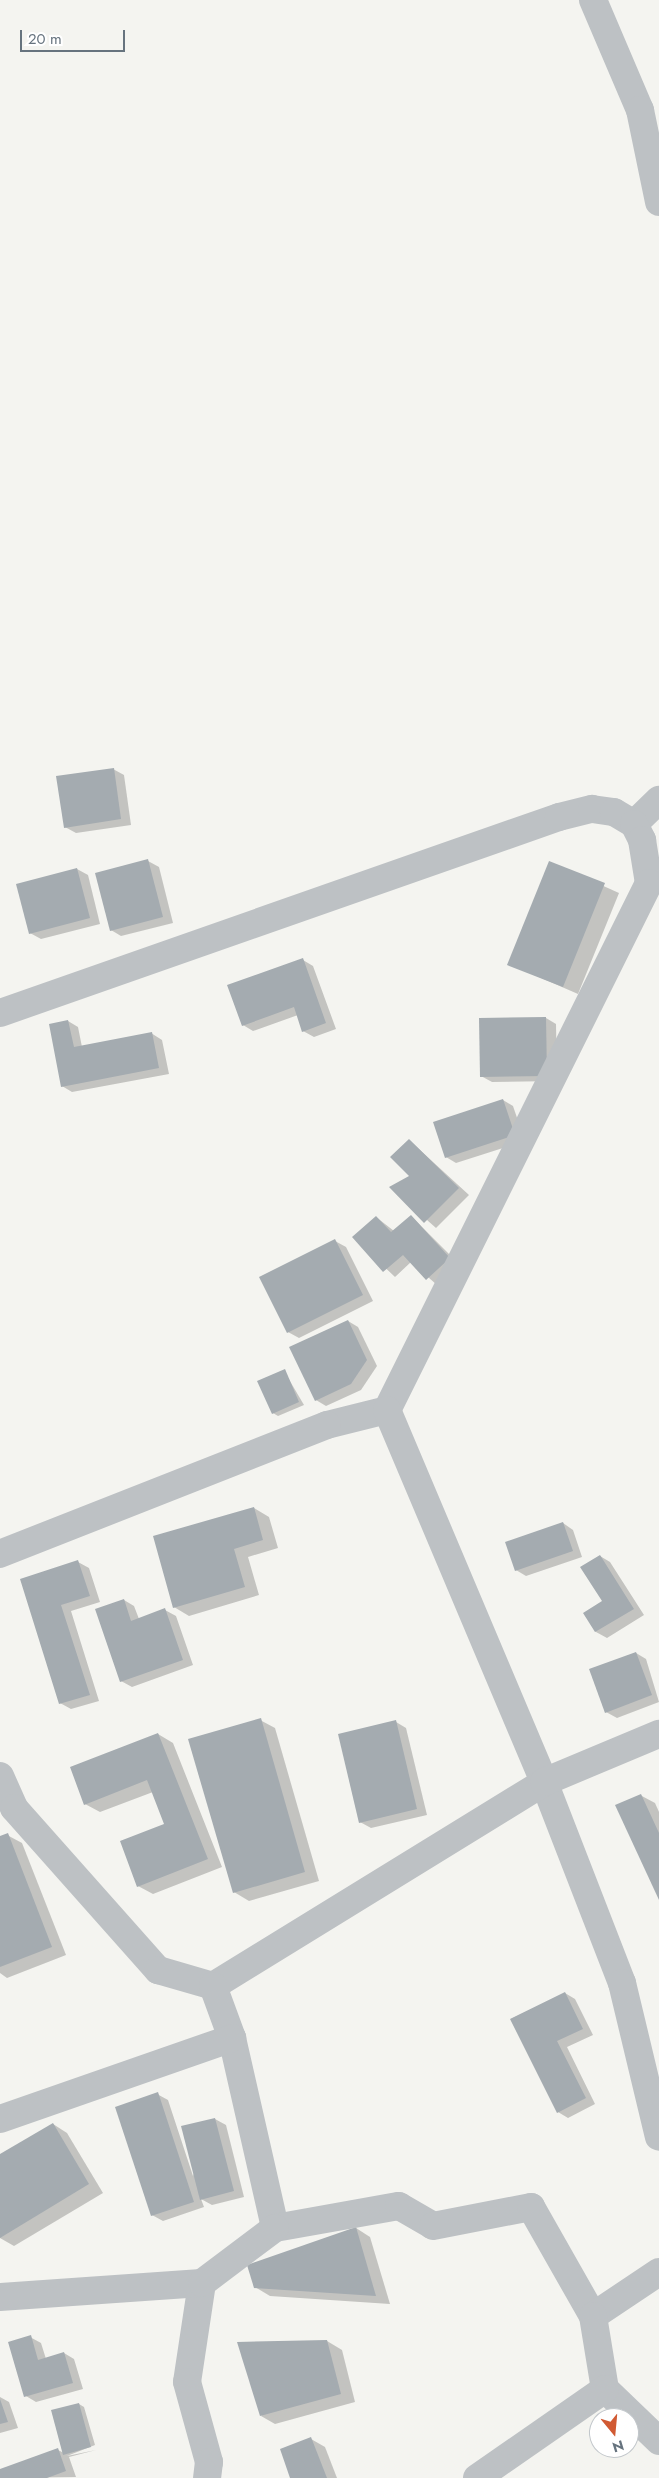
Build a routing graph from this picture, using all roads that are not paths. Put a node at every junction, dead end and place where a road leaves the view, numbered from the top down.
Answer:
1 (593, 0) edge
2 (659, 202) edge
3 (659, 800) edge
4 (634, 824) junction
5 (0, 1013) edge
6 (387, 1410) junction
7 (0, 1554) edge
8 (659, 1734) edge
9 (0, 1776) edge
10 (544, 1782) junction
11 (213, 1986) junction
12 (232, 2038) junction
13 (0, 2119) edge
14 (659, 2137) edge
15 (275, 2228) junction
16 (659, 2272) edge
17 (202, 2283) junction
18 (0, 2297) edge
19 (593, 2316) junction
20 (605, 2389) junction
21 (659, 2441) edge
22 (207, 2478) edge
23 (477, 2478) edge

1 - 2 street
3 - 4 street
4 - 5 street
4 - 6 street
6 - 7 street
6 - 10 street
8 - 10 street
9 - 11 street
10 - 11 street
10 - 14 street
11 - 12 street
12 - 13 street
12 - 15 street
15 - 17 street
15 - 19 street
16 - 19 street
17 - 18 street
17 - 22 street
19 - 20 street
20 - 21 street
20 - 23 street

